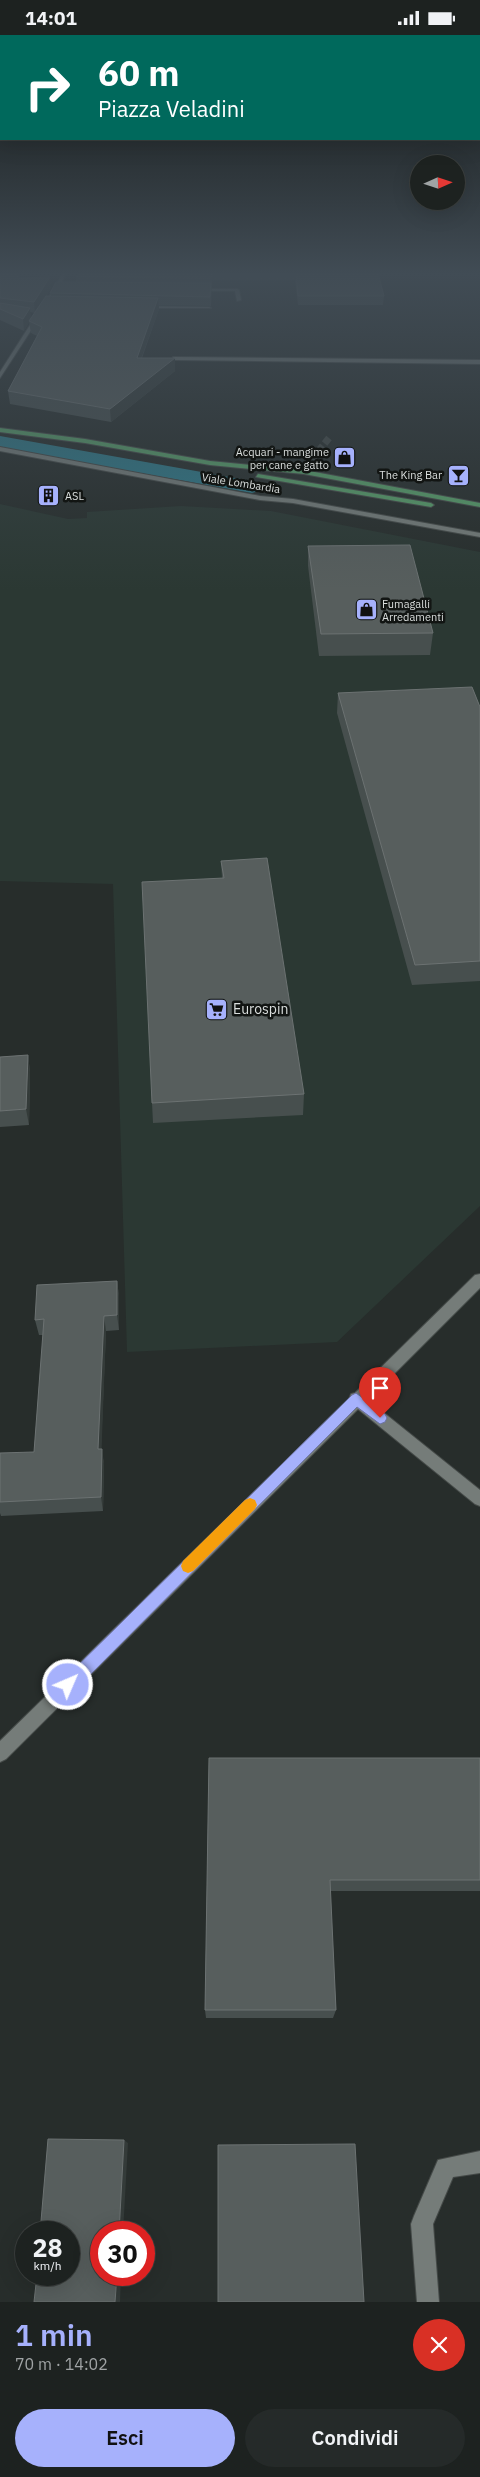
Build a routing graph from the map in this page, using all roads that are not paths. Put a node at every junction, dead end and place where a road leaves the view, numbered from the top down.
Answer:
1 (0, 422) edge
2 (0, 430) edge
3 (85, 441) junction
4 (0, 449) edge
5 (210, 463) junction
6 (480, 505) edge
7 (443, 507) dead end
8 (471, 512) dead end
9 (480, 513) edge
10 (480, 535) edge
11 (480, 1279) edge
12 (356, 1399) junction
13 (480, 1499) edge
14 (0, 1753) edge
15 (480, 2162) edge
16 (428, 2302) edge

1 - 3 main road, Viale Lombardia
2 - 3 main road, Viale Lombardia
3 - 5 main road, Viale Lombardia
4 - 10 street, Viale Lombardia
5 - 6 main road, Viale Lombardia
5 - 7 main road, Viale Lombardia
8 - 9 main road
11 - 12 street
12 - 13 street
12 - 14 street
15 - 16 street

